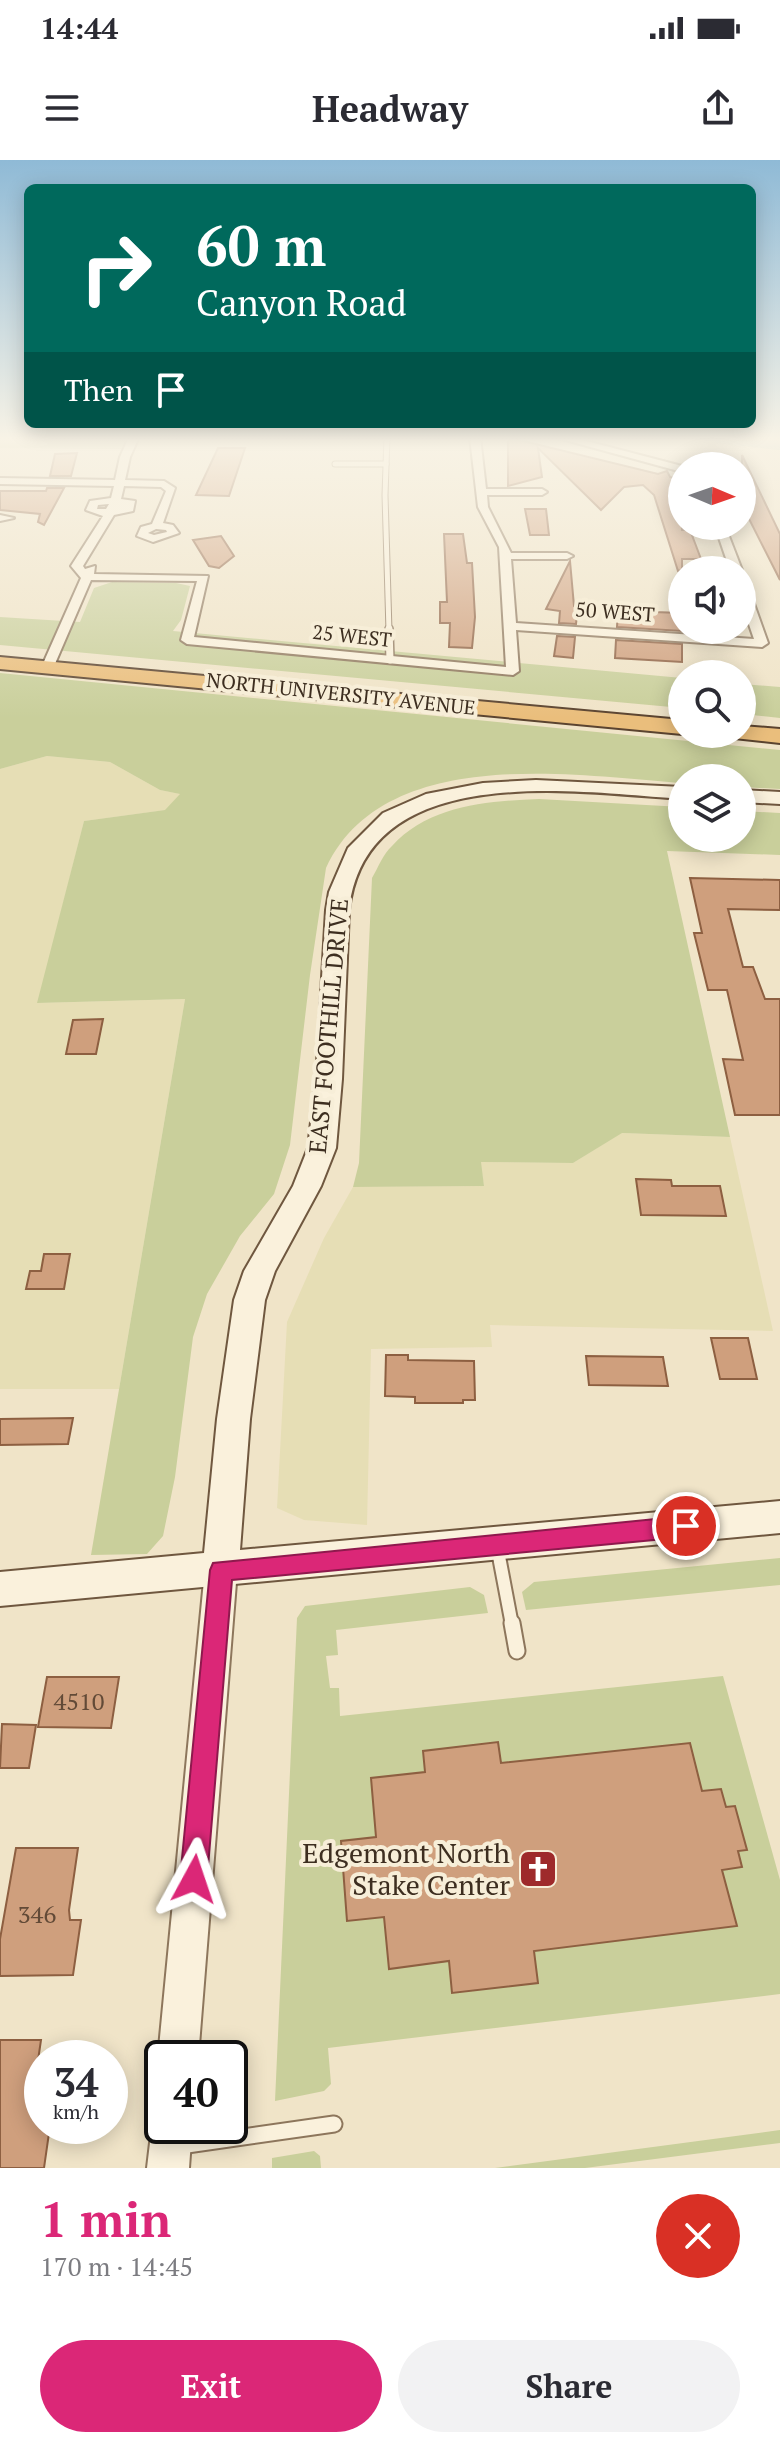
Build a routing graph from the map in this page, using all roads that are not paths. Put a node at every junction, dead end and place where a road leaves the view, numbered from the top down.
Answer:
1 (100, 531) edge
2 (386, 531) edge
3 (496, 531) edge
4 (506, 556) junction
5 (567, 556) dead end
6 (86, 577) junction
7 (512, 626) junction
8 (756, 626) edge
9 (668, 637) edge
10 (756, 643) edge
11 (390, 660) junction
12 (0, 663) edge
13 (48, 666) junction
14 (668, 726) edge
15 (756, 734) edge
16 (780, 736) edge
17 (668, 792) edge
18 (756, 797) edge
19 (780, 798) edge
20 (780, 1517) edge
21 (497, 1544) junction
22 (221, 1570) junction
23 (0, 1589) edge
24 (517, 1651) dead end
25 (180, 2040) edge
26 (334, 2124) dead end
27 (170, 2147) edge

1 - 6 street
2 - 11 lane
3 - 4 street
4 - 5 street
4 - 7 street
6 - 11 street, 25 WEST
6 - 13 street
7 - 9 street, 50 WEST
7 - 11 street, 25 WEST
8 - 10 street, 50 WEST
12 - 13 highway, NORTH UNIVERSITY AVENUE
13 - 14 highway, NORTH UNIVERSITY AVENUE
15 - 16 highway
17 - 22 main road, EAST FOOTHILL DRIVE
18 - 19 main road
20 - 21 main road
21 - 22 main road
21 - 24 lane
22 - 23 main road
22 - 25 street, EAST FOOTHILL DRIVE
26 - 27 lane

